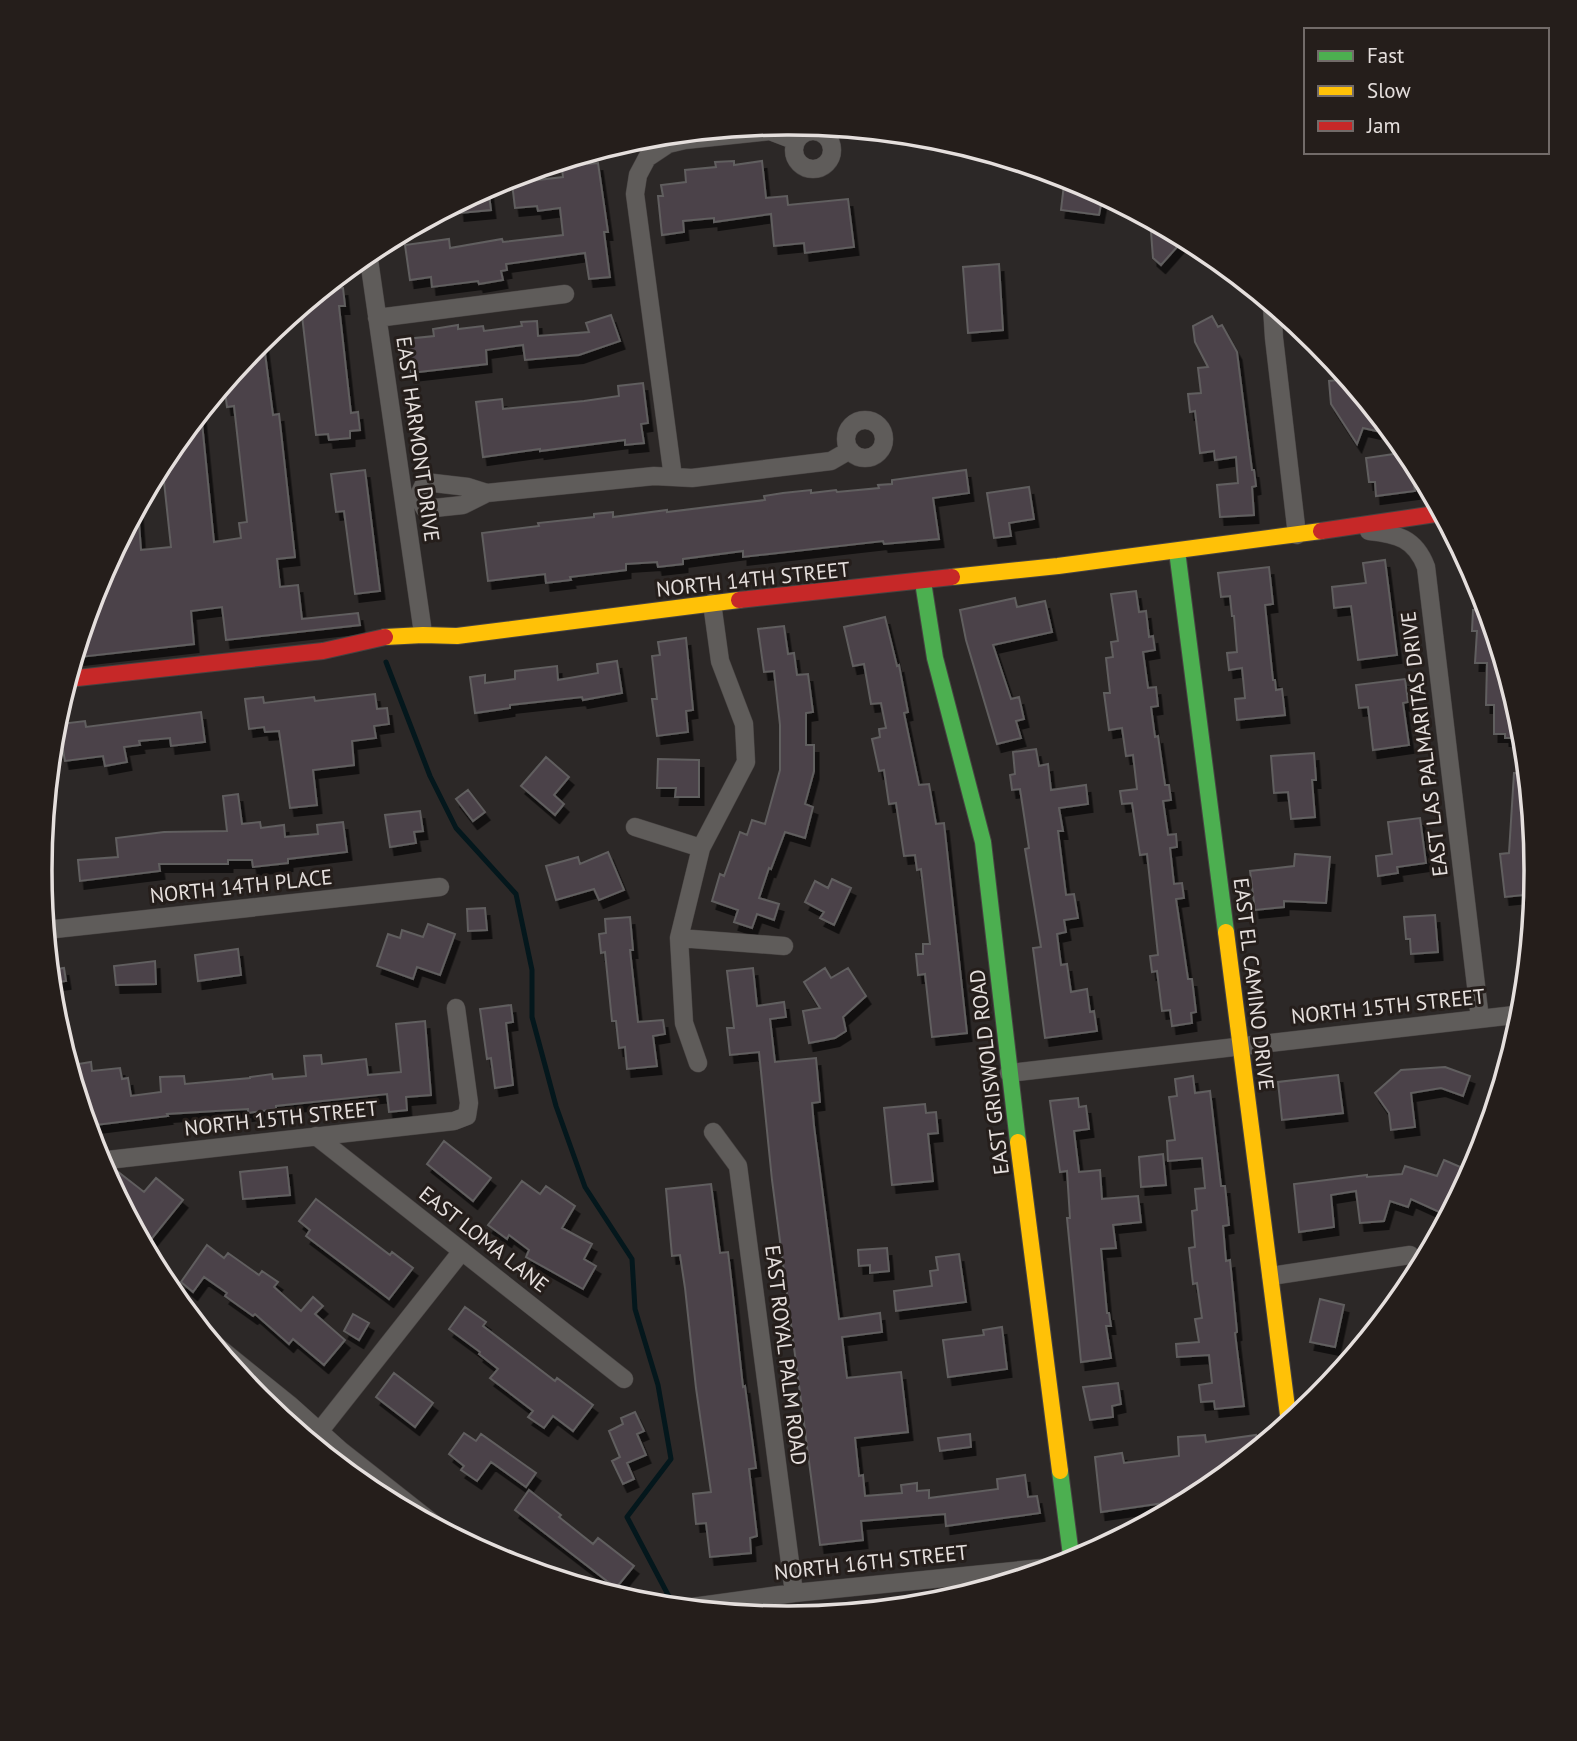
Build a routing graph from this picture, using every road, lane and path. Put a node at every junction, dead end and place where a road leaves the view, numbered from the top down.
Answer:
1 (780, 135) edge
2 (796, 142) dead end
3 (666, 145) edge
4 (370, 266) edge
5 (565, 294) dead end
6 (1273, 316) edge
7 (377, 318) junction
8 (850, 450) dead end
9 (673, 477) junction
10 (410, 498) junction
11 (1432, 514) edge
12 (1338, 528) junction
13 (1297, 535) junction
14 (1177, 551) junction
15 (923, 582) junction
16 (712, 603) junction
17 (422, 633) junction
18 (79, 678) edge
19 (635, 827) dead end
20 (701, 848) junction
21 (440, 887) dead end
22 (55, 929) edge
23 (679, 938) junction
24 (785, 946) dead end
25 (456, 1009) dead end
26 (1510, 1015) edge
27 (1480, 1019) junction
28 (1241, 1045) junction
29 (698, 1063) dead end
30 (1009, 1073) junction
31 (713, 1132) dead end
32 (316, 1136) junction
33 (112, 1159) edge
34 (462, 1251) junction
35 (1410, 1255) dead end
36 (1271, 1276) junction
37 (624, 1378) dead end
38 (1288, 1411) edge
39 (316, 1435) edge
40 (324, 1441) edge
41 (384, 1484) edge
42 (1070, 1550) edge
43 (1012, 1571) edge
44 (794, 1593) junction
45 (723, 1603) edge

1 - 2 street
3 - 9 street
4 - 7 street, EAST HARMONT DRIVE
5 - 7 street
6 - 13 street
7 - 10 street, EAST HARMONT DRIVE
8 - 9 street
9 - 10 street
10 - 17 street, EAST HARMONT DRIVE
11 - 12 street, NORTH 14TH STREET
12 - 13 street, NORTH 14TH STREET
12 - 27 street, EAST LAS PALMARITAS DRIVE
13 - 14 street, NORTH 14TH STREET
14 - 15 street, NORTH 14TH STREET
14 - 28 street, EAST EL CAMINO DRIVE
15 - 16 street, NORTH 14TH STREET
15 - 30 street, EAST GRISWOLD ROAD
16 - 17 street, NORTH 14TH STREET
16 - 20 street
17 - 18 street, NORTH 14TH STREET
19 - 20 street
20 - 23 street
21 - 22 street, NORTH 14TH PLACE
23 - 24 street
23 - 29 street
25 - 32 street, NORTH 15TH STREET
26 - 27 street, NORTH 15TH STREET
27 - 28 street, NORTH 15TH STREET
28 - 30 street, NORTH 15TH STREET
28 - 36 street, EAST EL CAMINO DRIVE
30 - 42 street, EAST GRISWOLD ROAD
31 - 44 street, EAST ROYAL PALM ROAD
32 - 33 street, NORTH 15TH STREET
32 - 34 street, EAST LOMA LANE
34 - 37 street, EAST LOMA LANE
34 - 39 street
35 - 36 street
36 - 38 street, EAST EL CAMINO DRIVE
40 - 41 street
43 - 44 street, NORTH 16TH STREET
44 - 45 street, NORTH 16TH STREET

